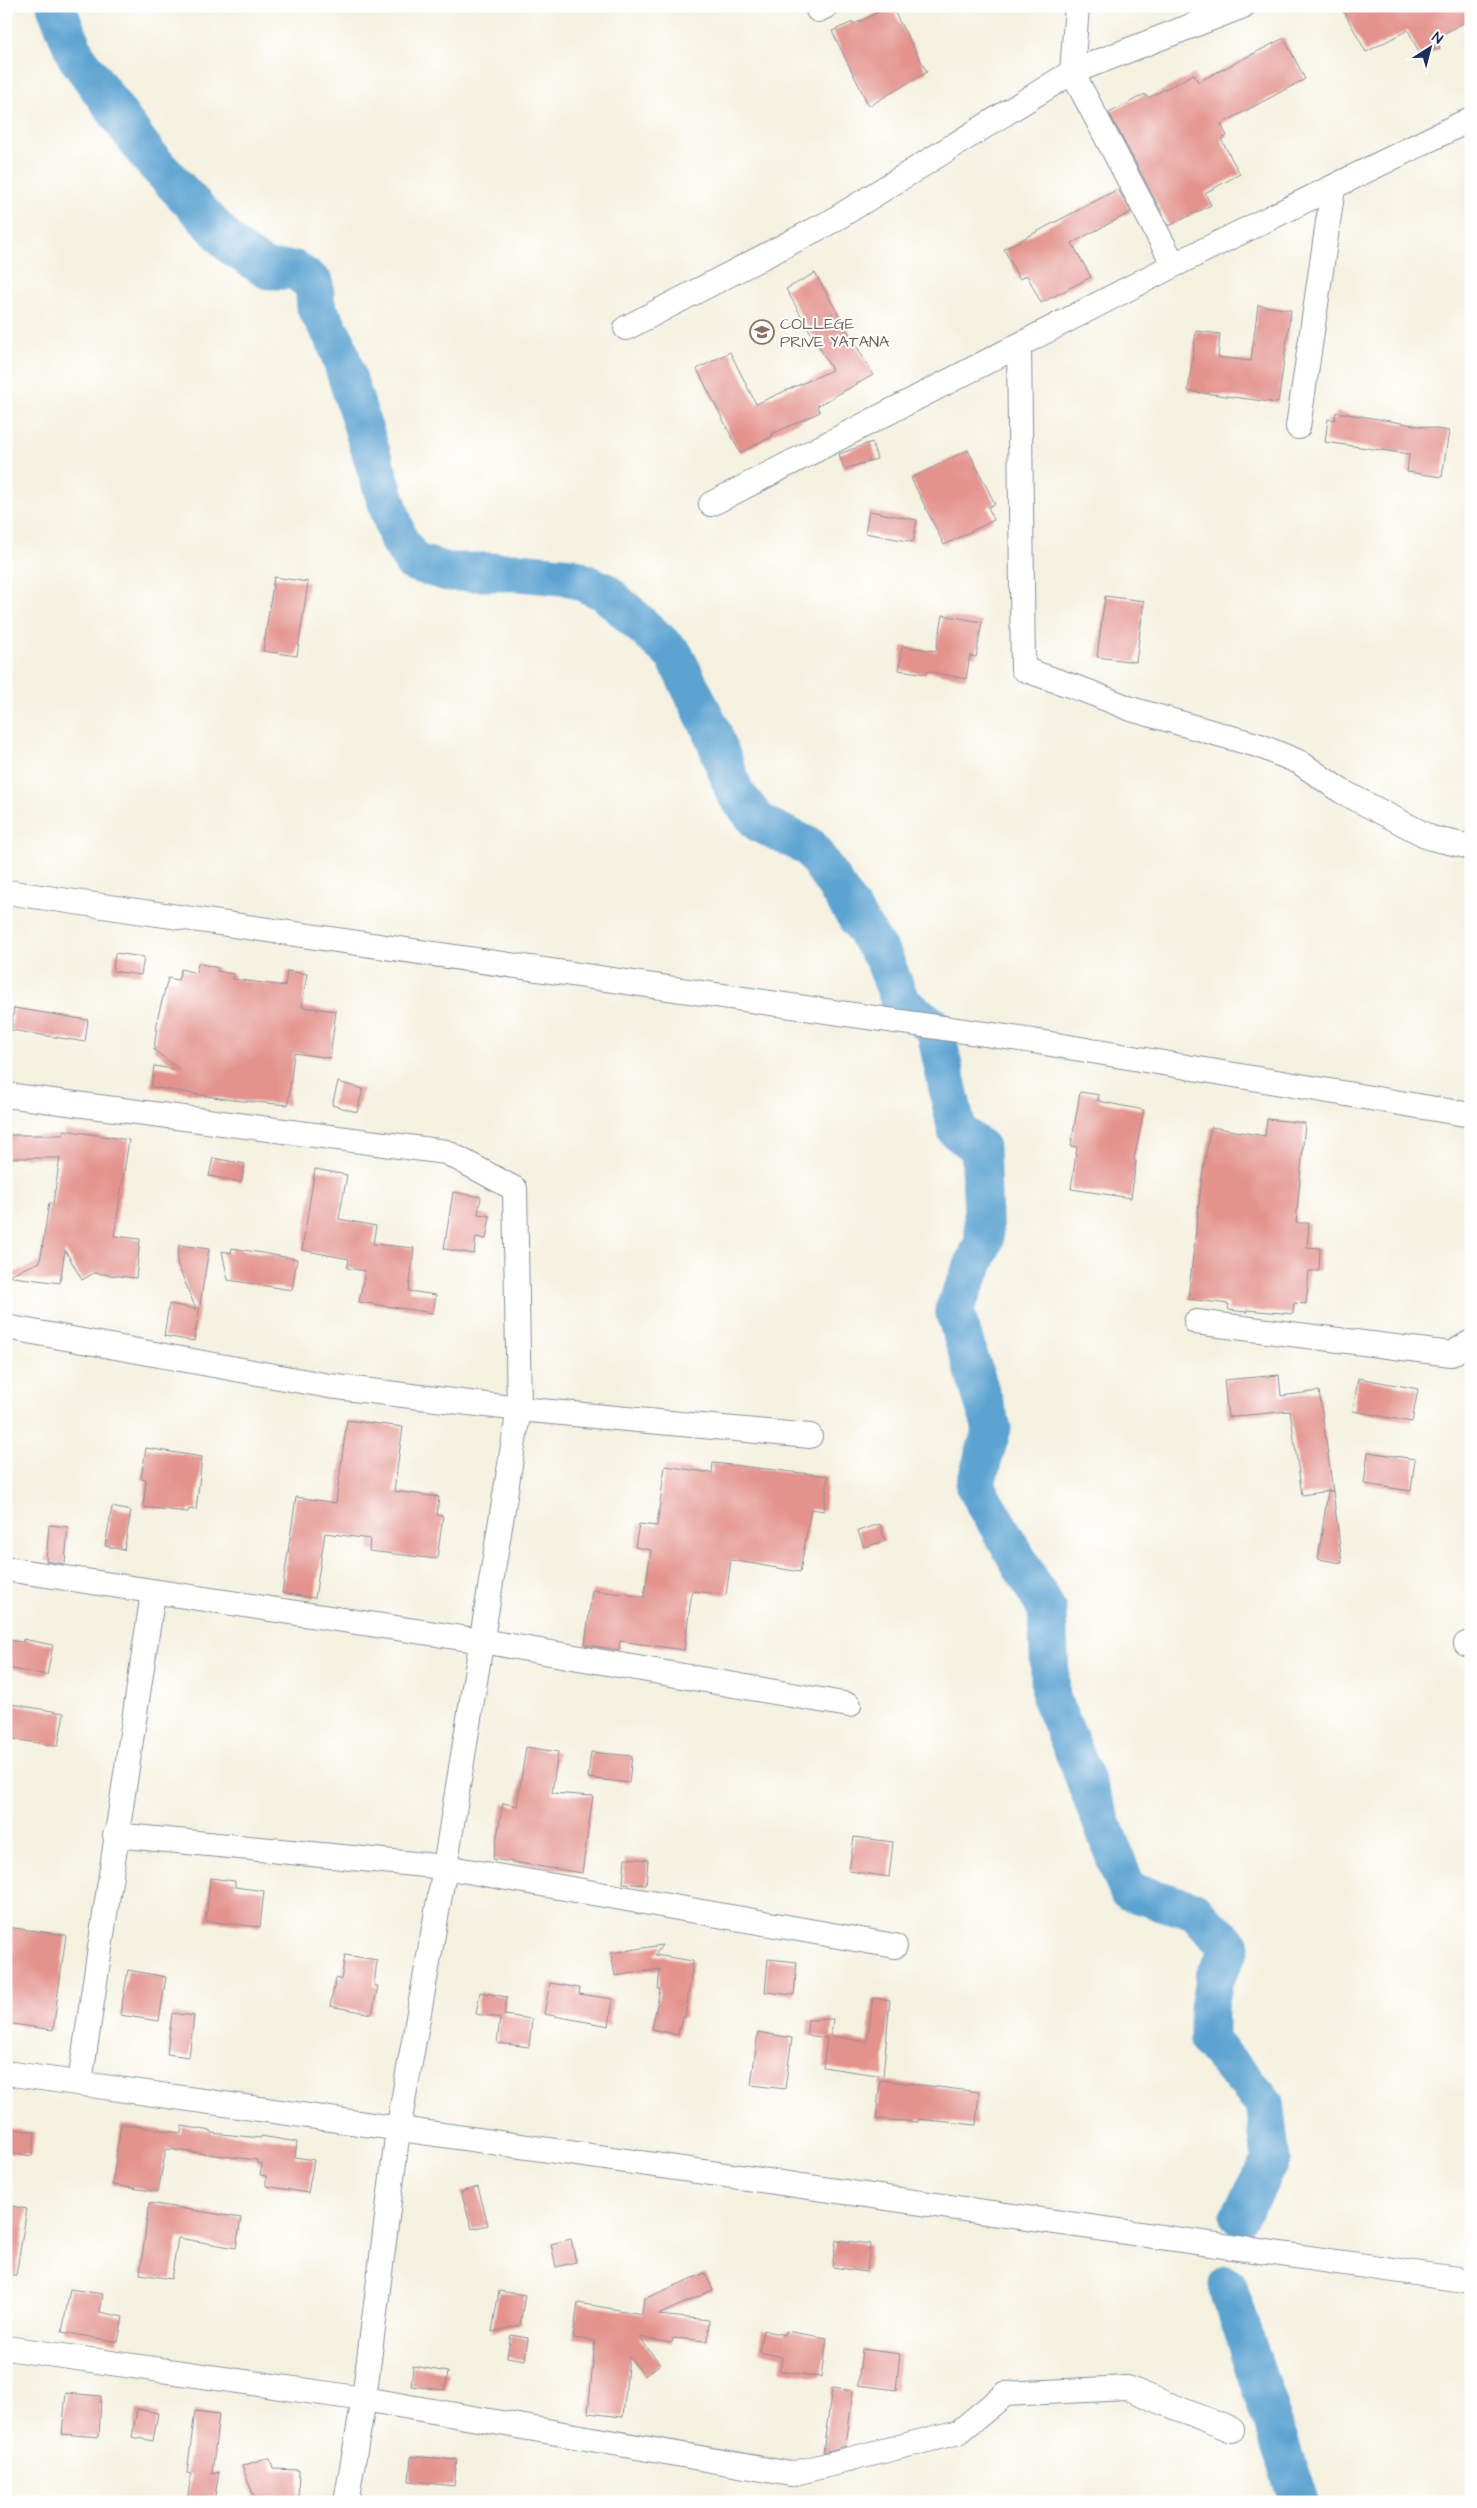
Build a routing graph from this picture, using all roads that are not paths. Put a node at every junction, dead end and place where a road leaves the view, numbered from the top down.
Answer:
1 (1077, 6) edge
2 (1243, 6) edge
3 (1072, 72) junction
4 (1471, 119) edge
5 (1333, 188) junction
6 (1174, 265) junction
7 (626, 328) dead end
8 (1019, 345) junction
9 (1298, 428) dead end
10 (711, 504) dead end
11 (1471, 847) edge
12 (6, 892) edge
13 (6, 1095) edge
14 (1471, 1115) edge
15 (1196, 1322) dead end
16 (6, 1326) edge
17 (1471, 1342) edge
18 (520, 1409) junction
19 (810, 1436) dead end
20 (6, 1569) edge
21 (153, 1593) junction
22 (482, 1640) junction
23 (849, 1705) dead end
24 (115, 1835) junction
25 (445, 1866) junction
26 (895, 1946) dead end
27 (6, 2073) edge
28 (80, 2082) junction
29 (398, 2130) junction
30 (1471, 2281) edge
31 (6, 2348) edge
32 (364, 2399) junction
33 (1232, 2430) dead end
34 (346, 2502) edge

1 - 3 street
2 - 3 street
3 - 6 street
3 - 7 street
4 - 5 street
5 - 6 street
5 - 9 street
6 - 8 street
8 - 10 street
8 - 11 street
12 - 14 street
13 - 18 street
15 - 17 street
16 - 18 street
18 - 19 street
18 - 22 street
20 - 21 street
21 - 22 street
21 - 24 street
22 - 23 street
22 - 25 street
24 - 25 street
24 - 28 street
25 - 26 street
25 - 29 street
27 - 28 street
28 - 29 street
29 - 30 street
29 - 32 street
31 - 32 street
32 - 33 street
32 - 34 street

